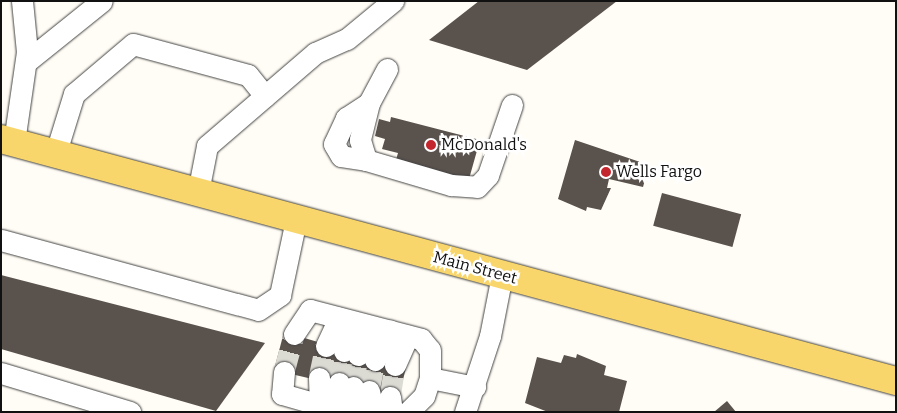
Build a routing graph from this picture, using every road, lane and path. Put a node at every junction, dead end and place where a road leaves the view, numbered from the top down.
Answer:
1 (22, 1) edge
2 (102, 1) edge
3 (393, 1) edge
4 (26, 62) junction
5 (387, 69) dead end
6 (265, 96) junction
7 (512, 105) dead end
8 (8, 141) edge
9 (56, 152) junction
10 (198, 192) junction
11 (296, 220) junction
12 (1, 240) edge
13 (502, 275) junction
14 (374, 327) junction
15 (294, 334) tunnel mouth
16 (360, 356) junction
17 (284, 372) tunnel mouth
18 (1, 374) edge
19 (430, 378) junction
20 (896, 381) edge
21 (475, 387) junction
22 (351, 390) edge
23 (340, 410) edge
24 (130, 412) edge
25 (408, 412) edge
26 (465, 412) edge

1 - 4 lane
2 - 4 lane
3 - 6 lane
4 - 8 lane
5 - 7 lane
6 - 9 lane
6 - 10 lane
8 - 9 main road, Main Street
9 - 10 main road, Main Street
10 - 11 main road, Main Street
11 - 12 lane
11 - 13 main road, Main Street
13 - 20 main road, Main Street
13 - 21 lane
14 - 15 lane
14 - 16 lane
14 - 16 lane
14 - 16 lane
14 - 19 lane
17 - 23 lane
18 - 24 lane
19 - 21 lane
19 - 25 lane
21 - 26 lane
22 - 23 lane
22 - 23 lane

